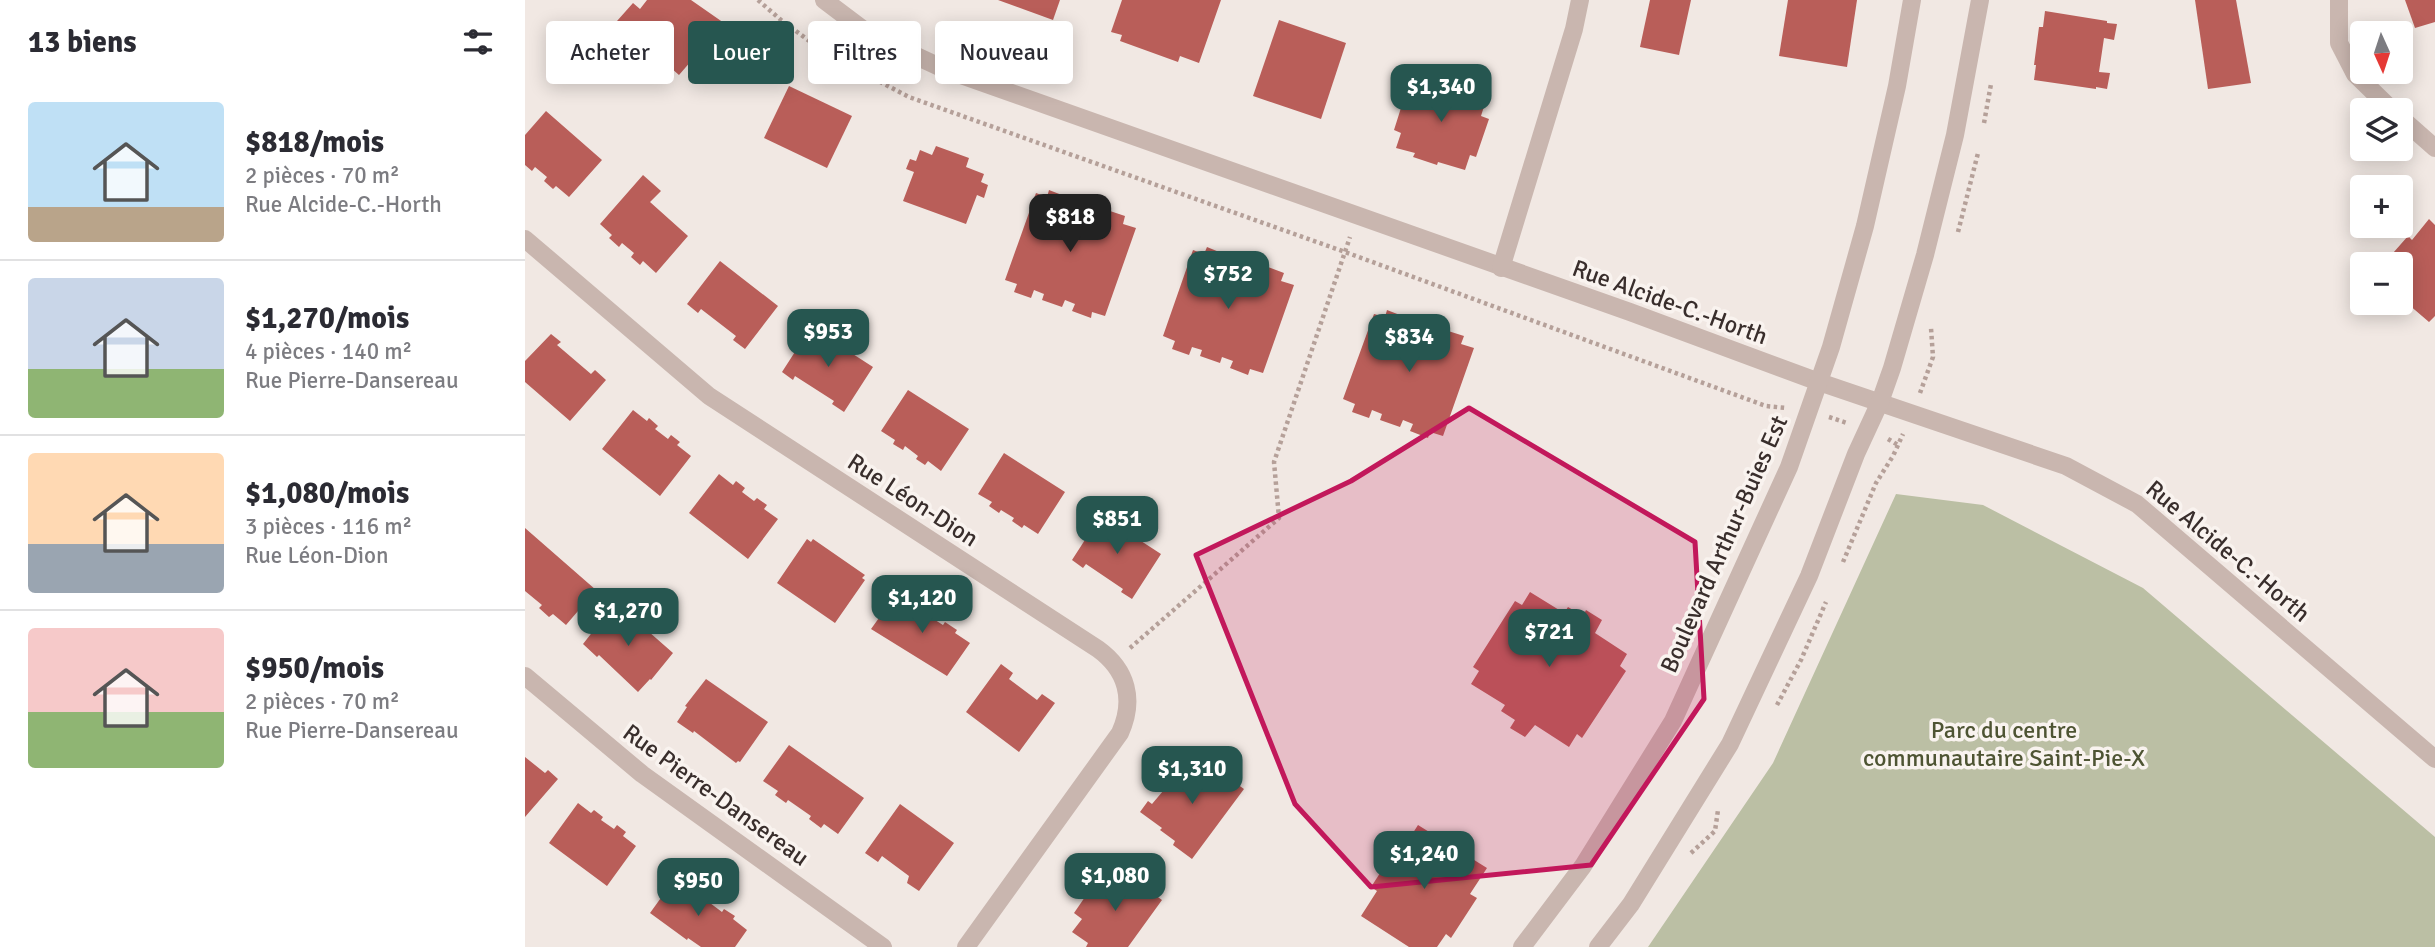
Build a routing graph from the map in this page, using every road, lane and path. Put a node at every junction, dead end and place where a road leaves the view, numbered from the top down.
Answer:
1 (758, 0) edge
2 (824, 0) edge
3 (1580, 0) edge
4 (1912, 0) edge
5 (1980, 0) edge
6 (2339, 0) edge
7 (2380, 98) edge
8 (2413, 129) edge
9 (2435, 148) edge
10 (1357, 216) junction
11 (525, 239) edge
12 (1345, 252) junction
13 (1501, 268) junction
14 (1819, 382) junction
15 (1880, 402) junction
16 (1809, 410) junction
17 (1869, 429) junction
18 (1898, 445) dead end
19 (1114, 663) junction
20 (525, 677) edge
21 (2435, 759) edge
22 (883, 947) edge
23 (966, 947) edge
24 (1522, 947) edge
25 (1598, 947) edge

1 - 12 path
2 - 10 street, Rue Alcide-C.-Horth
3 - 13 street
4 - 14 street, Boulevard Arthur-Buies Est
5 - 15 street
6 - 7 street
8 - 9 street
10 - 12 path
10 - 13 street, Rue Alcide-C.-Horth
11 - 19 street, Rue Léon-Dion
12 - 16 path
12 - 19 path
13 - 14 street, Rue Alcide-C.-Horth
14 - 15 street, Rue Alcide-C.-Horth
14 - 16 street, Boulevard Arthur-Buies Est
15 - 17 street
15 - 21 street, Rue Alcide-C.-Horth
16 - 17 path
16 - 24 street, Boulevard Arthur-Buies Est
17 - 18 path
17 - 25 street
19 - 23 street, Rue Léon-Dion
20 - 22 street, Rue Pierre-Dansereau

